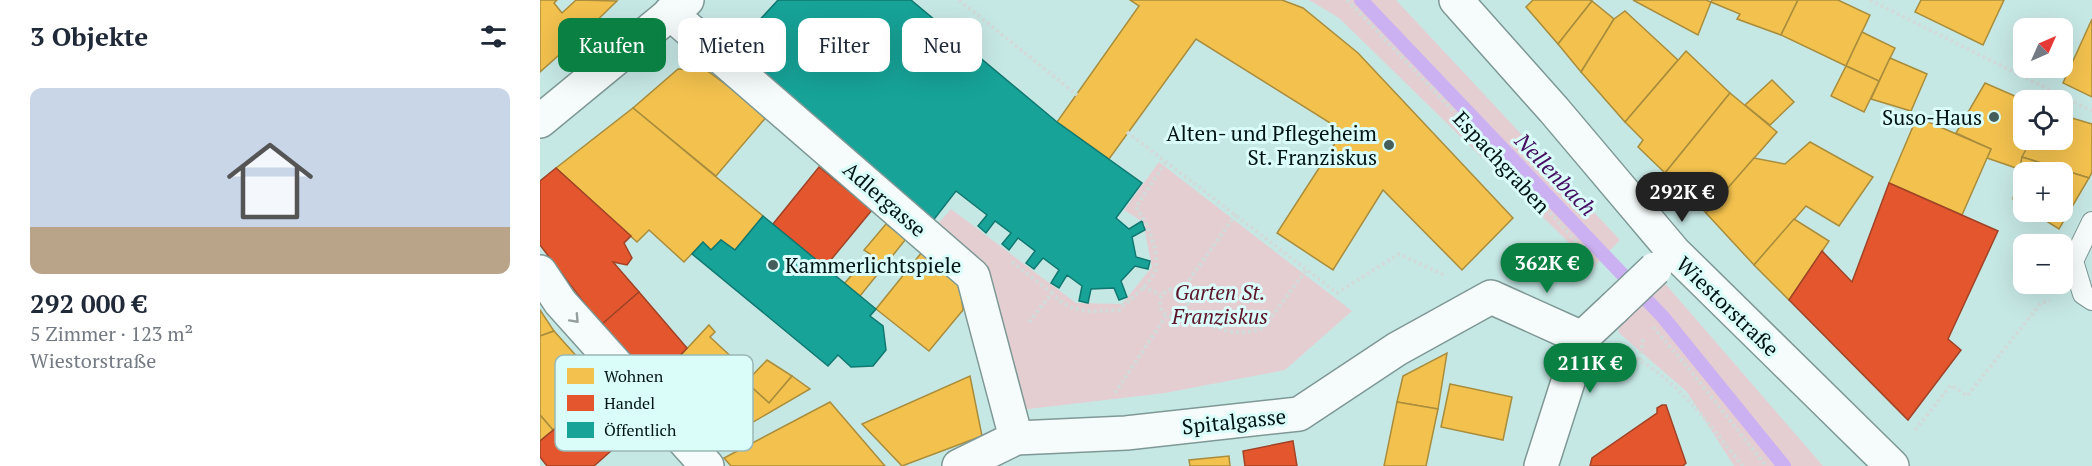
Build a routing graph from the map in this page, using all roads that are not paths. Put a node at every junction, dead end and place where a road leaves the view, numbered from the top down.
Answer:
1 (1456, 0) edge
2 (679, 6) edge
3 (540, 121) edge
4 (2092, 222) edge
5 (1664, 261) junction
6 (540, 272) edge
7 (2088, 297) edge
8 (1582, 338) junction
9 (608, 355) edge
10 (1016, 438) junction
11 (694, 451) edge
12 (1890, 465) edge
13 (707, 466) edge
14 (959, 466) edge
15 (1541, 466) edge

1 - 5 street, Wiestorstraße
2 - 3 street
2 - 10 street, Adlergasse
4 - 7 lane
5 - 8 street, bridge
5 - 12 street, Wiestorstraße
6 -> 9 street
8 - 10 street, Spitalgasse
8 - 15 street
10 - 14 street, Spitalgasse
11 -> 13 street

